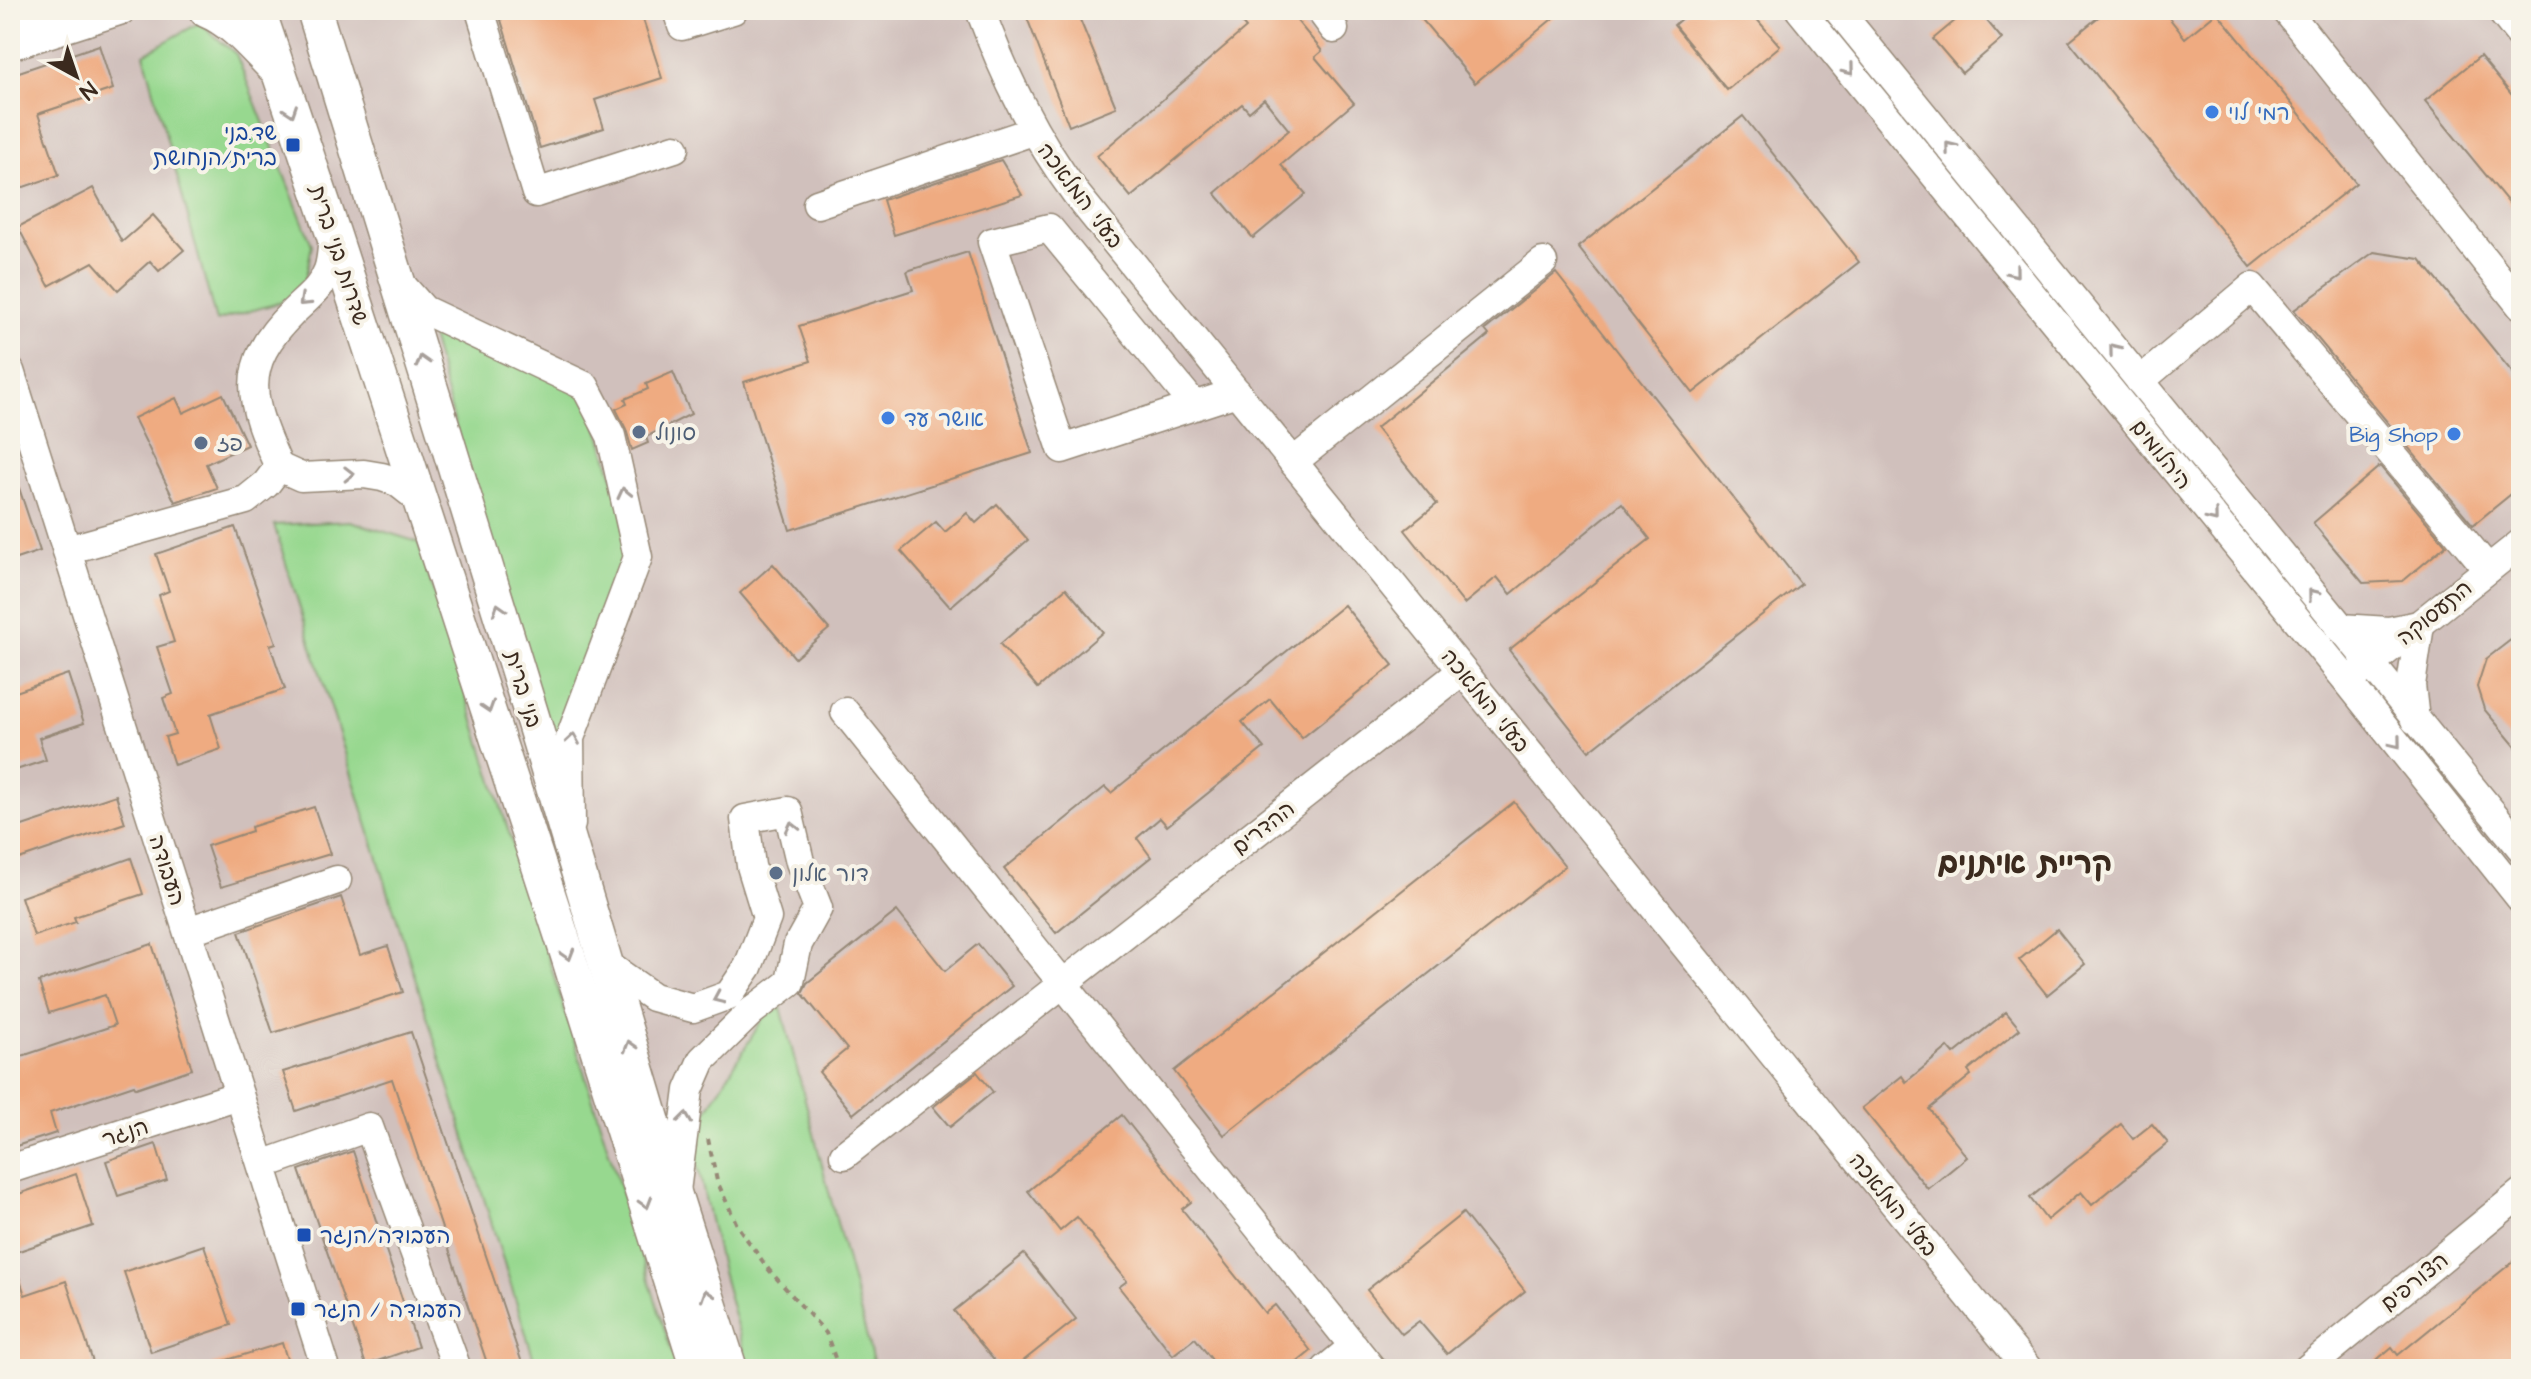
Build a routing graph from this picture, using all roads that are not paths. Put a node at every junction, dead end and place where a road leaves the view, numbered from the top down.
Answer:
1 (49, 10) edge
2 (122, 10) edge
3 (206, 10) edge
4 (258, 10) edge
5 (314, 10) edge
6 (332, 10) edge
7 (480, 10) edge
8 (677, 10) edge
9 (733, 10) edge
10 (980, 10) edge
11 (1800, 10) edge
12 (1838, 10) edge
13 (2286, 10) edge
14 (2500, 10) edge
15 (2521, 36) edge
16 (12, 40) edge
17 (329, 57) junction
18 (276, 69) junction
19 (1033, 131) junction
20 (675, 148) dead end
21 (817, 204) dead end
22 (333, 233) junction
23 (1543, 262) dead end
24 (397, 280) junction
25 (2521, 306) edge
26 (10, 371) edge
27 (2140, 381) junction
28 (1237, 392) junction
29 (1195, 406) junction
30 (1293, 462) junction
31 (279, 467) junction
32 (420, 500) junction
33 (2521, 543) edge
34 (67, 550) junction
35 (2488, 569) junction
36 (2420, 625) junction
37 (2340, 628) junction
38 (1462, 671) junction
39 (2359, 673) junction
40 (845, 712) dead end
41 (2415, 720) junction
42 (571, 845) junction
43 (2521, 848) edge
44 (337, 880) dead end
45 (2521, 899) edge
46 (188, 931) junction
47 (606, 964) junction
48 (1063, 983) junction
49 (239, 1095) junction
50 (844, 1155) dead end
51 (262, 1165) junction
52 (10, 1169) edge
53 (2521, 1193) edge
54 (675, 1196) junction
55 (1354, 1346) junction
56 (326, 1369) edge
57 (457, 1369) edge
58 (698, 1369) edge
59 (730, 1369) edge
60 (1326, 1369) edge
61 (1372, 1369) edge
62 (2028, 1369) edge
63 (2307, 1369) edge

1 - 16 street
2 - 16 street
3 - 18 main road
4 - 18 main road, שדרות בני ברית
5 - 17 main road, בני ברית
6 - 17 main road
7 - 20 street
8 - 9 street
10 - 19 street, בעלי המלאכה
11 -> 39 street, היהלומים
27 -> 12 street, היהלומים
13 - 25 street
14 - 15 street
17 - 24 main road, בני ברית
18 -> 22 main road, שדרות בני ברית
19 - 21 street
19 - 28 street, בעלי המלאכה
22 -> 31 street
22 - 32 main road, שדרות בני ברית
23 - 30 street
42 -> 24 main road, בני ברית
42 -> 24 street
26 - 34 street, העבודה
27 - 35 street
37 -> 27 street, היהלומים
28 - 29 street
28 - 30 street, בעלי המלאכה
29 - 29 street
30 - 38 street, בעלי המלאכה
31 -> 32 street
31 - 34 street
32 -> 58 main road, בני ברית
33 - 35 street, התעסוקה
34 - 46 street, העבודה
35 - 36 street, התעסוקה
36 - 37 street
36 - 39 street, התעסוקה
36 - 41 street
37 - 39 street, היהלומים
38 - 48 street, ההדרים
38 - 62 street, בעלי המלאכה
39 - 41 street, היהלומים
39 -> 45 street, היהלומים
40 - 48 street
41 - 43 street, היהלומים
42 - 47 main road, בני ברית
44 - 46 street
46 - 49 street, העבודה
54 -> 47 main road, בני ברית
54 -> 47 street
48 - 50 street, ההדרים
48 - 55 street
49 - 51 street, העבודה
49 - 52 street, הנגר
51 - 56 street, העבודה
51 - 57 street
53 - 63 street, הצורפים
59 -> 54 main road, בני ברית
55 - 60 street
55 - 61 street

